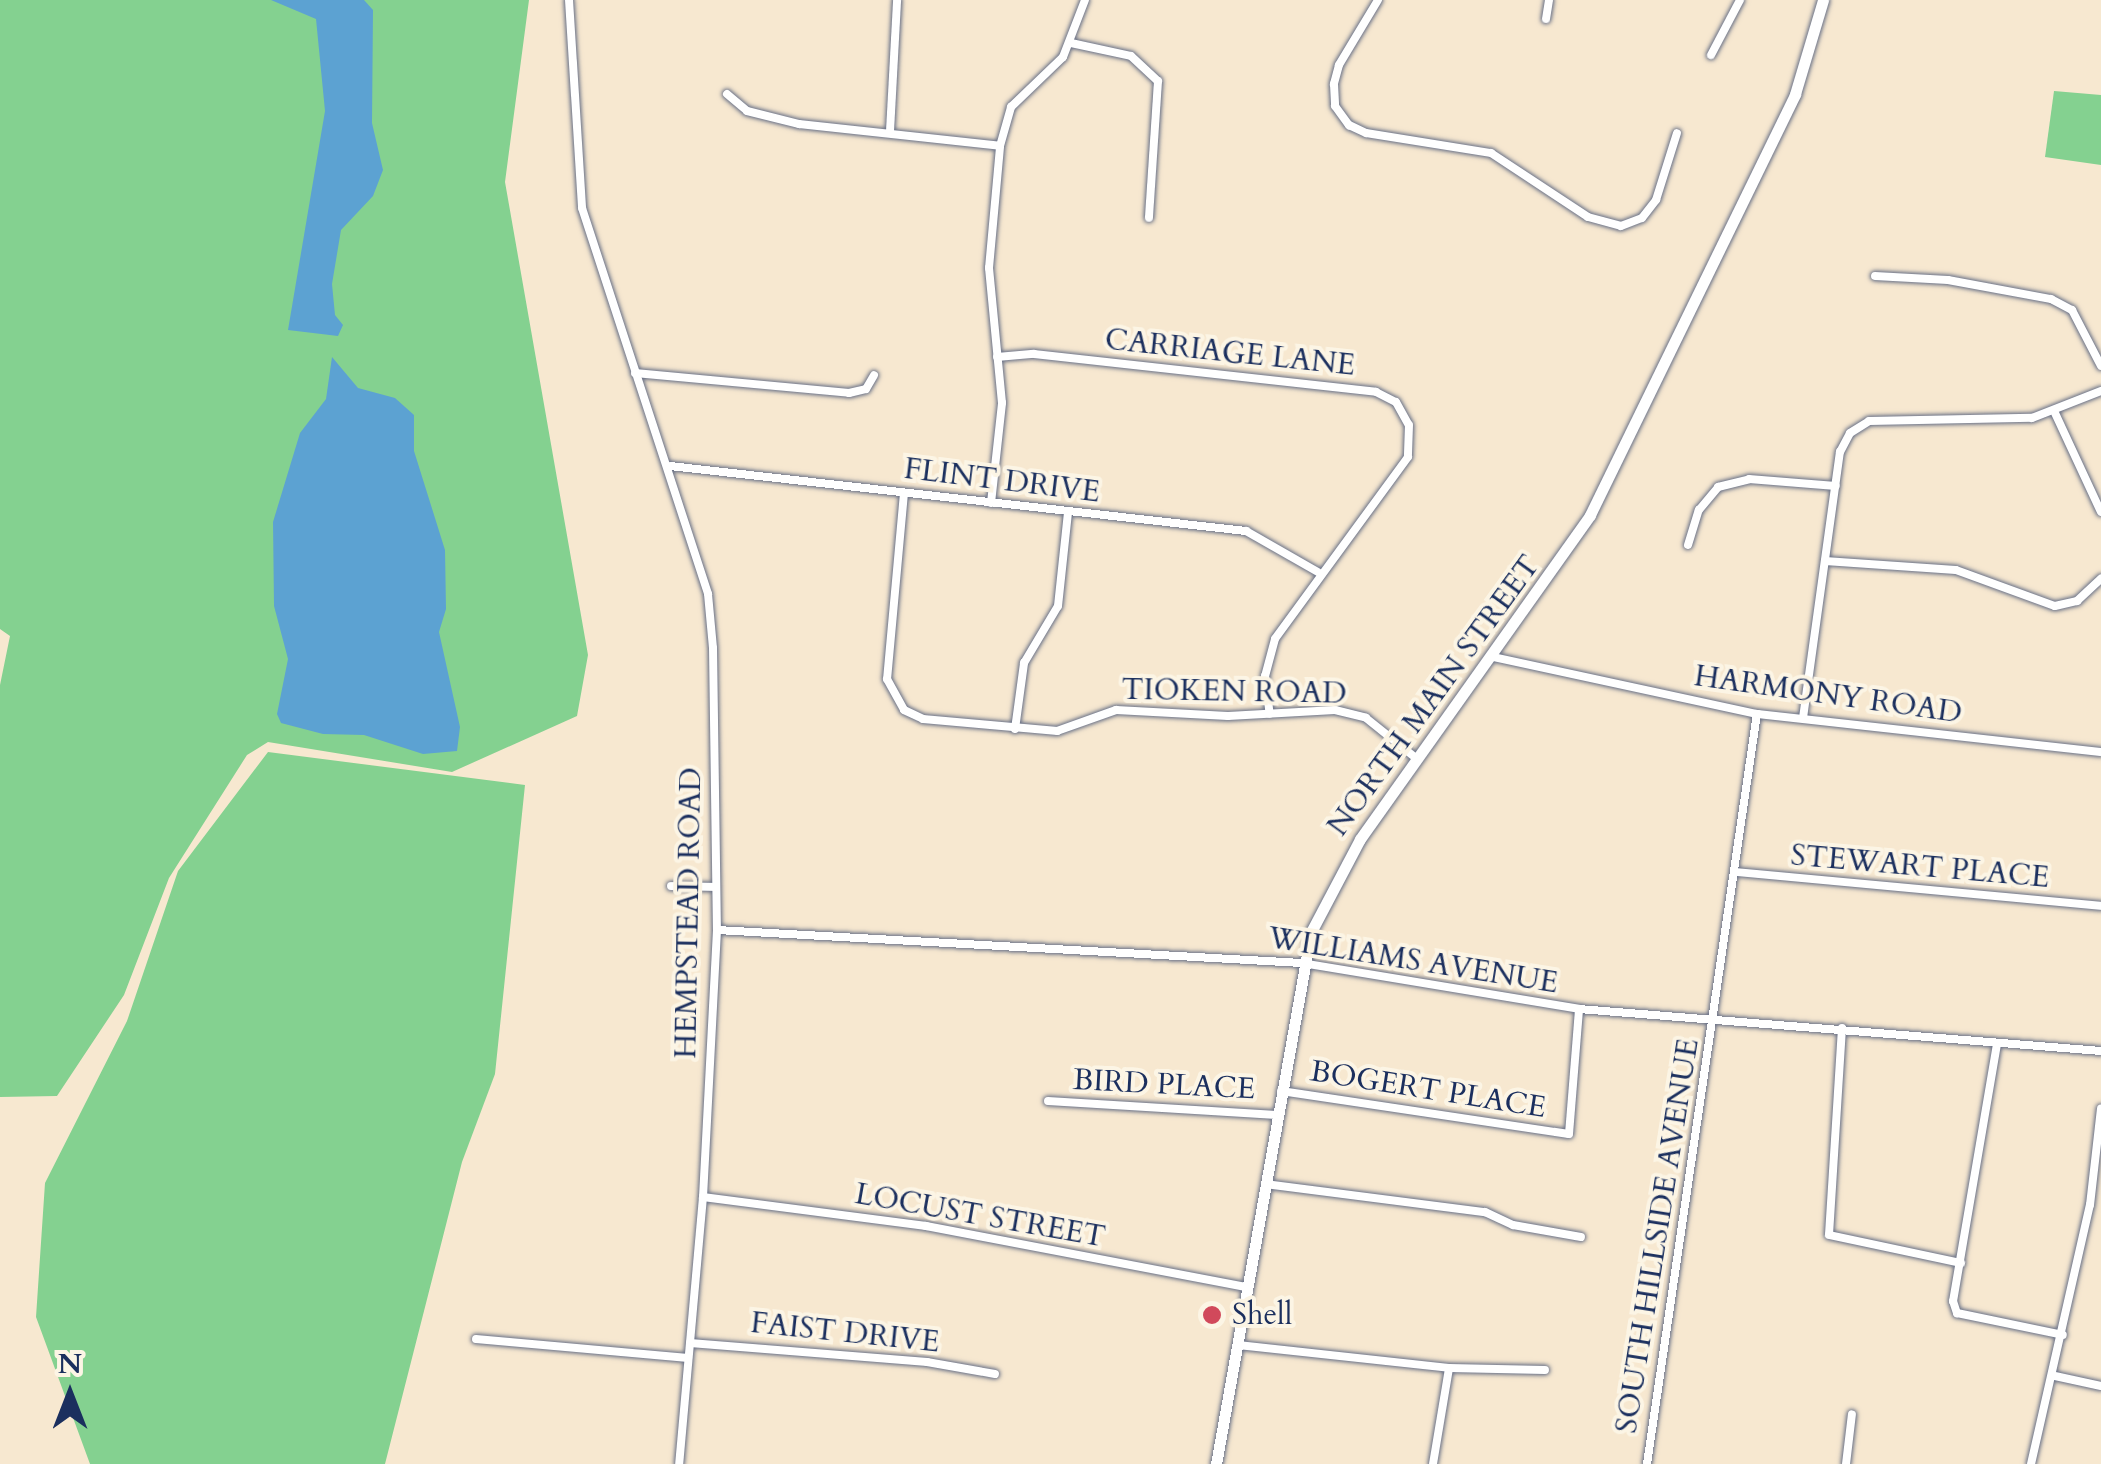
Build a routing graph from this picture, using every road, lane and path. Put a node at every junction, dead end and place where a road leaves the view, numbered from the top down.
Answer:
1 (569, 0) edge
2 (898, 0) edge
3 (1085, 0) edge
4 (1378, 0) edge
5 (1549, 0) edge
6 (1740, 0) edge
7 (1823, 0) edge
8 (1546, 19) dead end
9 (1071, 43) junction
10 (1711, 54) dead end
11 (727, 94) dead end
12 (890, 130) junction
13 (1677, 133) dead end
14 (1000, 146) junction
15 (1149, 218) dead end
16 (1875, 276) dead end
17 (997, 358) junction
18 (2101, 366) edge
19 (634, 373) junction
20 (874, 375) dead end
21 (2101, 391) edge
22 (2055, 413) junction
23 (670, 466) junction
24 (1836, 486) junction
25 (904, 493) junction
26 (991, 503) junction
27 (1068, 512) junction
28 (2101, 512) edge
29 (1688, 546) dead end
30 (1825, 561) junction
31 (1318, 572) junction
32 (2101, 579) edge
33 (1493, 657) junction
34 (1270, 714) junction
35 (1757, 714) junction
36 (1803, 718) junction
37 (1016, 729) junction
38 (2101, 752) edge
39 (1417, 759) junction
40 (1736, 872) junction
41 (672, 886) dead end
42 (715, 887) junction
43 (2101, 906) edge
44 (717, 930) junction
45 (1302, 963) junction
46 (1579, 1009) junction
47 (1714, 1016) junction
48 (1842, 1028) junction
49 (1997, 1044) junction
50 (2101, 1051) edge
51 (1281, 1091) junction
52 (1048, 1101) dead end
53 (2101, 1108) edge
54 (1277, 1114) junction
55 (1265, 1184) junction
56 (703, 1197) junction
57 (1581, 1237) dead end
58 (1961, 1263) junction
59 (1247, 1288) junction
60 (2063, 1335) junction
61 (476, 1339) dead end
62 (690, 1342) junction
63 (1238, 1345) junction
64 (688, 1358) junction
65 (1449, 1368) junction
66 (1545, 1370) dead end
67 (995, 1374) dead end
68 (2056, 1376) junction
69 (2101, 1386) edge
70 (1852, 1414) dead end
71 (679, 1464) edge
72 (1216, 1464) edge
73 (1433, 1464) edge
74 (1647, 1464) edge
75 (1846, 1464) edge
76 (2031, 1464) edge

1 - 19 street, HEMPSTEAD ROAD
2 - 12 street
3 - 9 street
4 - 13 street
5 - 8 street
6 - 10 street
7 - 33 main road, NORTH MAIN STREET
9 - 14 street
9 - 15 street
11 - 12 street
12 - 14 street
14 - 17 street
16 - 18 street
17 - 26 street
17 - 31 street, CARRIAGE LANE
19 - 20 street
19 - 23 street, HEMPSTEAD ROAD
21 - 22 street
22 - 24 street
22 - 28 street
23 - 25 street, FLINT DRIVE
23 - 42 street, HEMPSTEAD ROAD
24 - 29 street
24 - 30 street
25 - 26 street, FLINT DRIVE
25 - 37 street, TIOKEN ROAD
26 - 27 street, FLINT DRIVE
27 - 31 street, FLINT DRIVE
27 - 37 street
30 - 32 street
30 - 36 street
31 - 34 street, CARRIAGE LANE
33 - 35 street, HARMONY ROAD
33 - 39 main road, NORTH MAIN STREET
34 - 37 street, TIOKEN ROAD
34 - 39 street, TIOKEN ROAD
35 - 36 street, HARMONY ROAD
35 - 40 street, SOUTH HILLSIDE AVENUE
36 - 38 street, HARMONY ROAD
39 - 45 main road, NORTH MAIN STREET
40 - 43 street, STEWART PLACE
40 - 47 street, SOUTH HILLSIDE AVENUE
41 - 42 street
42 - 44 street, HEMPSTEAD ROAD
44 - 45 street, WILLIAMS AVENUE
44 - 56 street, HEMPSTEAD ROAD
45 - 46 street, WILLIAMS AVENUE
45 - 51 main road, NORTH MAIN STREET
46 - 47 street, WILLIAMS AVENUE
46 - 51 street, BOGERT PLACE
47 - 48 street, WILLIAMS AVENUE
47 - 74 street, SOUTH HILLSIDE AVENUE
48 - 49 street, WILLIAMS AVENUE
48 - 58 street
49 - 50 street, WILLIAMS AVENUE
49 - 58 street
51 - 54 main road, NORTH MAIN STREET
52 - 54 street, BIRD PLACE
53 - 60 street
54 - 55 main road, NORTH MAIN STREET
55 - 57 street
55 - 59 main road, NORTH MAIN STREET
56 - 59 street, LOCUST STREET
56 - 62 street, HEMPSTEAD ROAD
58 - 60 street
59 - 63 main road, NORTH MAIN STREET
60 - 68 street
61 - 64 street
62 - 64 street, HEMPSTEAD ROAD
62 - 67 street, FAIST DRIVE
63 - 65 street
63 - 72 main road, NORTH MAIN STREET
64 - 71 street, HEMPSTEAD ROAD
65 - 66 street
65 - 73 street
68 - 69 street
68 - 76 street
70 - 75 street

